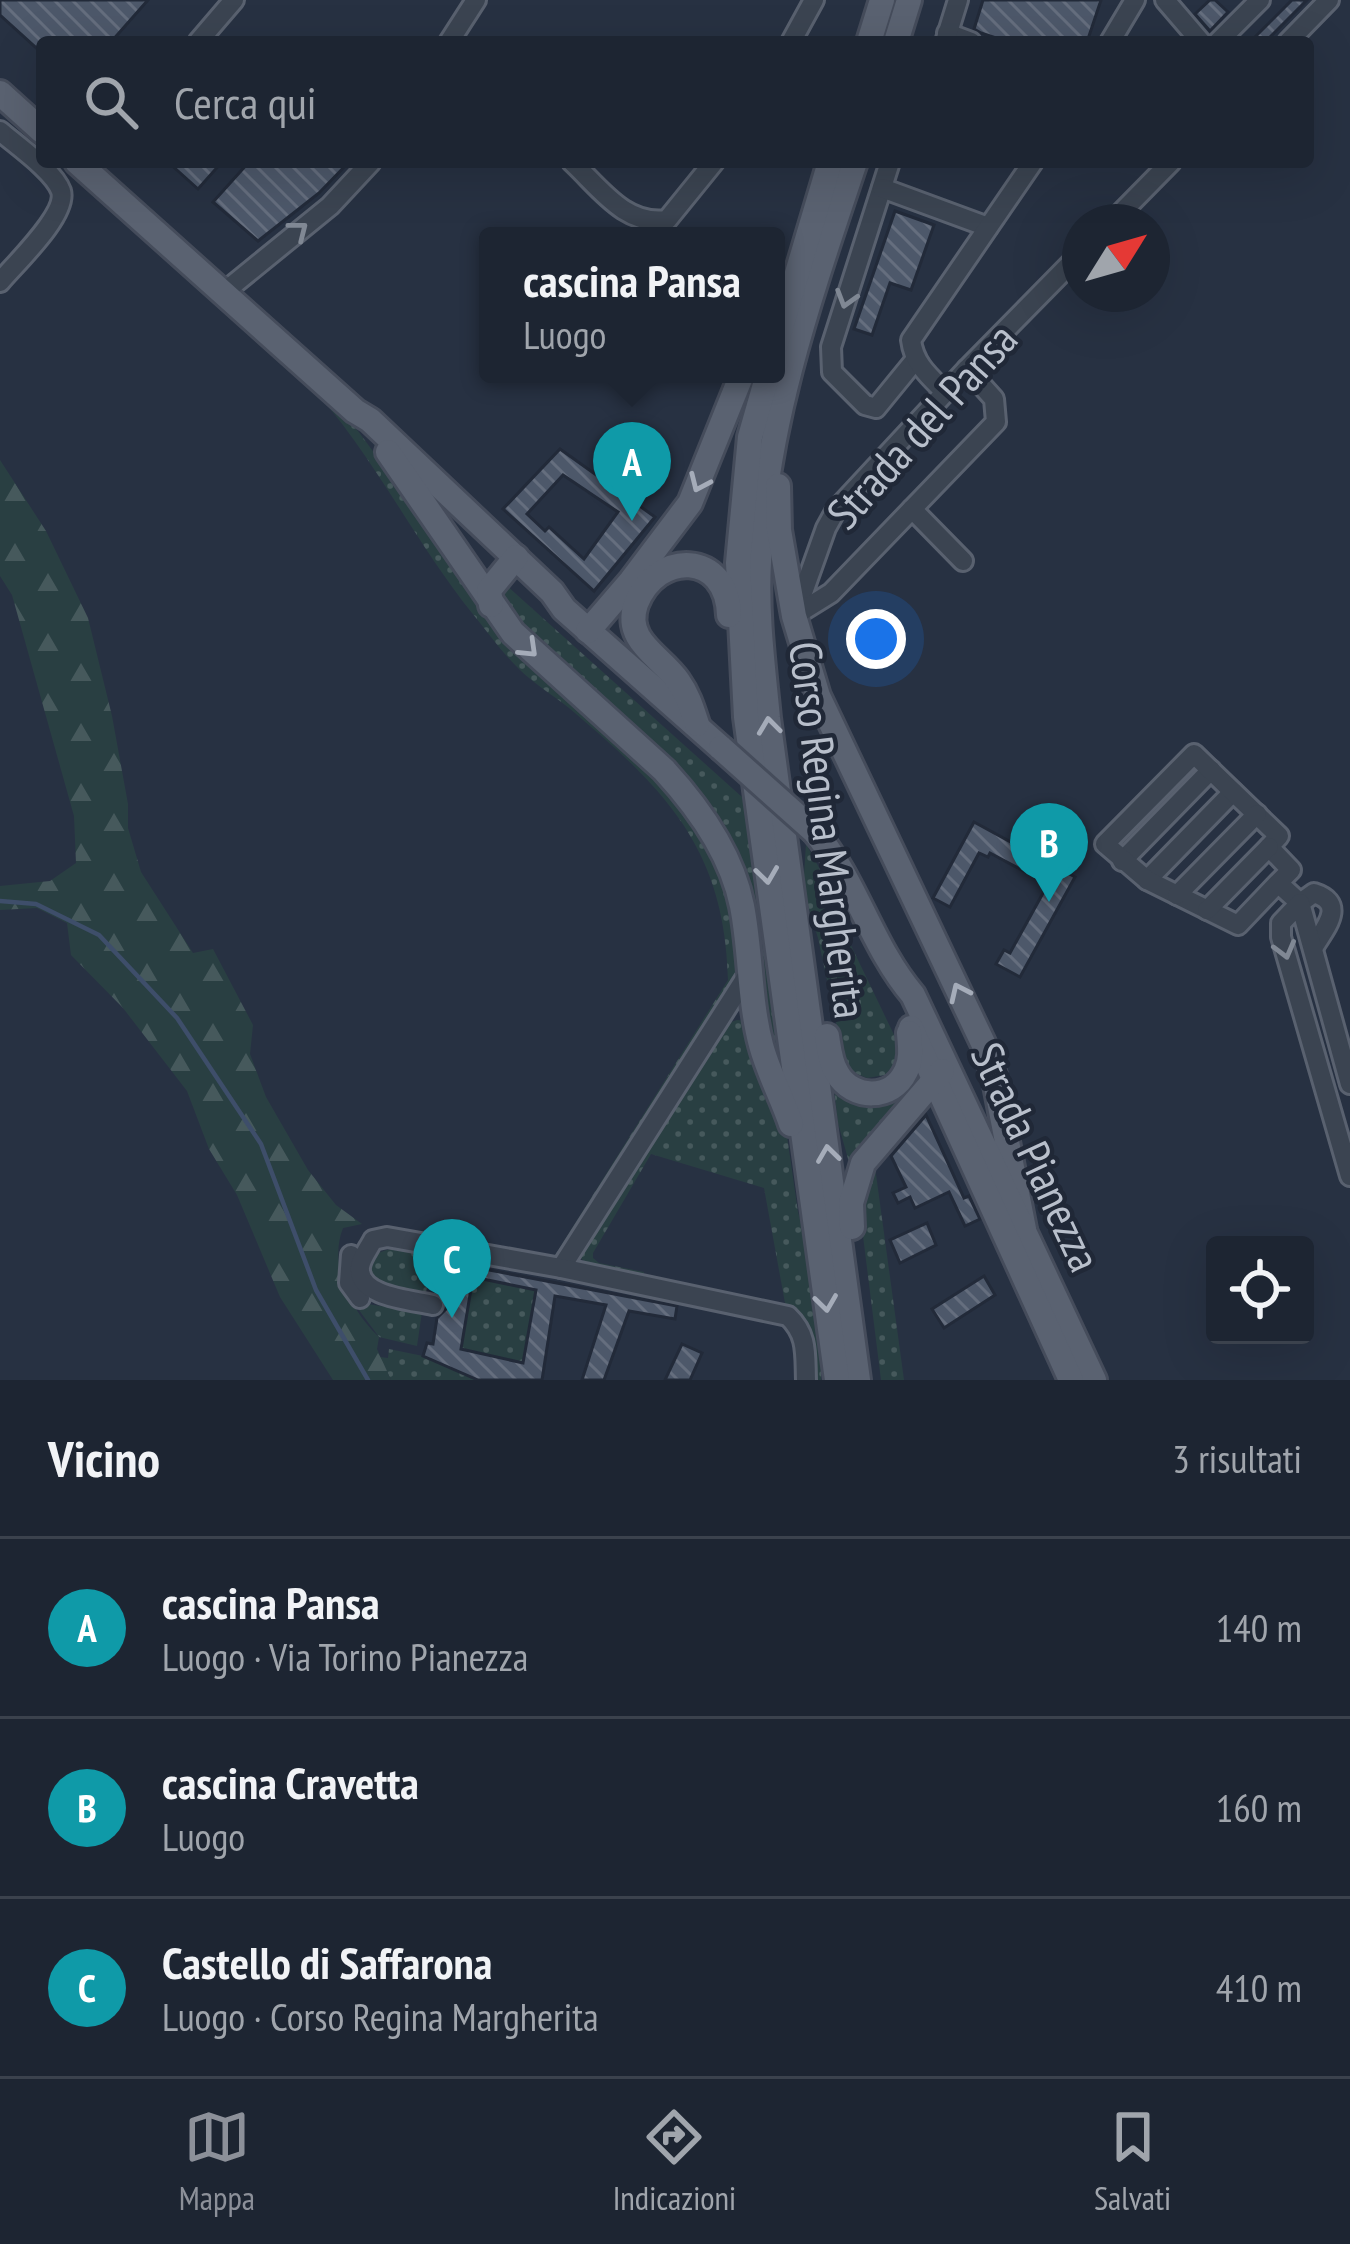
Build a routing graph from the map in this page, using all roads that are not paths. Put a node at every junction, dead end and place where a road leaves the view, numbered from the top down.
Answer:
1 (234, 0) edge
2 (476, 0) edge
3 (814, 0) edge
4 (882, 0) edge
5 (909, 0) edge
6 (958, 0) edge
7 (1135, 0) edge
8 (1165, 0) edge
9 (1260, 0) edge
10 (1329, 0) edge
11 (203, 36) edge
12 (453, 36) edge
13 (794, 36) edge
14 (870, 36) edge
15 (898, 36) edge
16 (947, 36) edge
17 (1114, 36) edge
18 (1197, 36) edge
19 (1224, 36) edge
20 (1294, 36) edge
21 (0, 93) edge
22 (36, 126) edge
23 (0, 131) edge
24 (36, 164) edge
25 (41, 168) edge
26 (86, 168) edge
27 (365, 168) edge
28 (578, 168) edge
29 (709, 168) edge
30 (828, 168) edge
31 (852, 168) edge
32 (888, 168) edge
33 (1029, 168) edge
34 (1165, 168) edge
35 (882, 188) junction
36 (1130, 204) edge
37 (988, 227) junction
38 (1062, 272) edge
39 (0, 282) edge
40 (793, 292) edge
41 (223, 293) junction
42 (785, 351) edge
43 (916, 359) junction
44 (967, 369) junction
45 (738, 383) edge
46 (765, 383) edge
47 (781, 383) edge
48 (945, 392) junction
49 (355, 411) junction
50 (776, 418) junction
51 (388, 452) junction
52 (912, 509) junction
53 (963, 561) dead end
54 (512, 563) junction
55 (631, 581) junction
56 (558, 600) junction
57 (491, 605) junction
58 (794, 616) junction
59 (588, 631) junction
60 (746, 717) junction
61 (698, 726) junction
62 (1233, 792) junction
63 (1257, 814) junction
64 (1269, 847) junction
65 (1147, 880) junction
66 (1278, 883) junction
67 (1177, 895) junction
68 (1300, 903) junction
69 (1207, 910) junction
70 (1341, 912) edge
71 (1313, 948) junction
72 (801, 961) junction
73 (749, 971) junction
74 (895, 974) junction
75 (755, 1015) junction
76 (720, 1018) junction
77 (907, 1019) junction
78 (940, 1073) junction
79 (1350, 1084) edge
80 (946, 1107) junction
81 (910, 1108) junction
82 (1350, 1176) edge
83 (810, 1183) junction
84 (1002, 1188) junction
85 (365, 1255) junction
86 (561, 1268) junction
87 (845, 1270) junction
88 (360, 1298) dead end
89 (434, 1305) dead end
90 (806, 1380) edge
91 (837, 1380) edge
92 (858, 1380) edge
93 (1071, 1380) edge
94 (1094, 1380) edge

1 - 11 street
2 - 12 street
3 - 13 street
4 - 14 main road
5 - 15 main road
6 - 16 street
7 - 17 street
8 - 18 street
9 - 19 street
10 - 20 street
21 - 22 main road
23 - 24 street
25 - 39 street
26 - 41 main road
41 -> 27 street
28 - 29 street
30 - 40 main road
31 - 40 main road
32 - 35 street
33 - 37 street
34 - 36 street
35 - 37 street
35 -> 43 street
37 - 43 street
38 - 44 street, Strada del Pansa
40 - 42 main road, Corso Regina Margherita
41 - 49 main road
43 - 48 street
44 - 48 street, Strada del Pansa
44 - 52 street, Corso Regina Margherita
45 -> 55 main road
46 - 60 main road, Corso Regina Margherita
47 - 50 main road, Corso Regina Margherita
48 - 58 street, Strada del Pansa
49 - 51 main road
49 - 54 main road
50 - 58 main road
72 -> 50 main road, Corso Regina Margherita
51 - 54 main road
51 - 57 main road
52 - 53 street
52 - 58 street, Corso Regina Margherita
54 - 56 main road, Strada Pianezza
54 - 57 main road
55 - 56 main road
55 - 59 main road
56 - 59 main road, Strada Pianezza
57 -> 73 main road
84 -> 58 main road
59 - 61 main road, Strada Pianezza
60 - 61 main road
60 -> 83 main road, Corso Regina Margherita
61 - 74 main road, Strada Pianezza, bridge
62 - 63 street
62 - 65 street
62 - 65 street
63 - 64 street
63 - 67 street
64 - 66 street
64 - 69 street
65 - 67 street
66 - 68 street
66 - 69 street
67 - 69 street
68 - 70 street
68 - 71 street
68 -> 82 street
70 - 71 street
71 - 79 street
72 - 77 main road
87 -> 72 main road, Corso Regina Margherita
73 - 75 main road
73 - 76 street
74 - 77 main road, Strada Pianezza
74 - 78 main road, Strada Pianezza
75 - 76 street
75 - 83 main road
76 - 86 street
77 - 78 main road, Strada Pianezza
78 - 80 main road, Strada Pianezza
78 - 81 main road
78 - 84 main road, Strada Pianezza
80 - 81 main road
80 - 84 main road, Strada Pianezza
81 - 87 main road
83 -> 91 main road, Corso Regina Margherita
84 - 93 main road, Strada Pianezza
84 - 94 main road, Strada Pianezza
85 - 86 street
85 - 88 street
85 - 89 street
86 - 90 street
87 - 92 main road, Corso Regina Margherita

